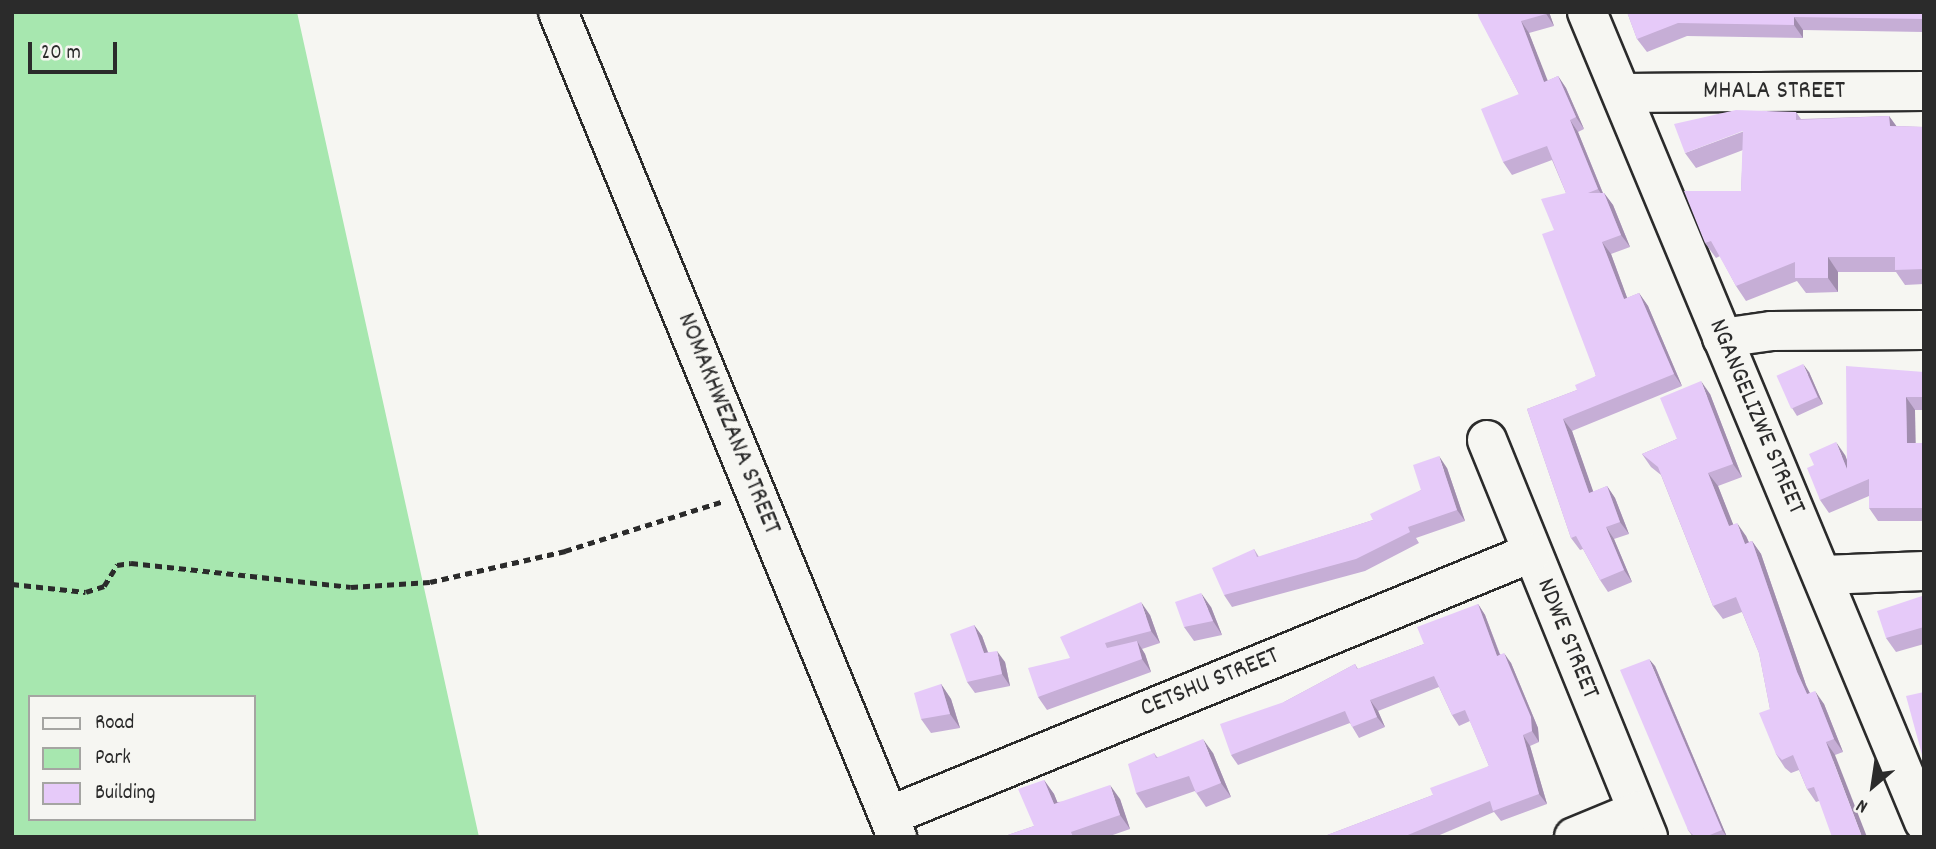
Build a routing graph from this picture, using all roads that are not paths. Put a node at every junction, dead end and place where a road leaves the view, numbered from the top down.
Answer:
1 (558, 12) edge
2 (1587, 12) edge
3 (1924, 91) edge
4 (1623, 93) junction
5 (1924, 330) edge
6 (1722, 338) junction
7 (1487, 440) dead end
8 (1531, 554) junction
9 (1924, 571) edge
10 (1824, 575) junction
11 (1923, 819) edge
12 (1643, 824) edge
13 (893, 827) edge
14 (1574, 837) edge

1 - 13 street, NOMAKHWEZANA STREET
2 - 4 street, NGANGELIZWE STREET
3 - 4 street, MHALA STREET
4 - 6 street, NGANGELIZWE STREET
5 - 6 street
6 - 10 street, NGANGELIZWE STREET
7 - 8 street, NDWE STREET
8 - 12 street, NDWE STREET
8 - 13 street, CETSHU STREET
9 - 10 street
10 - 11 street, NGANGELIZWE STREET
12 - 14 street

